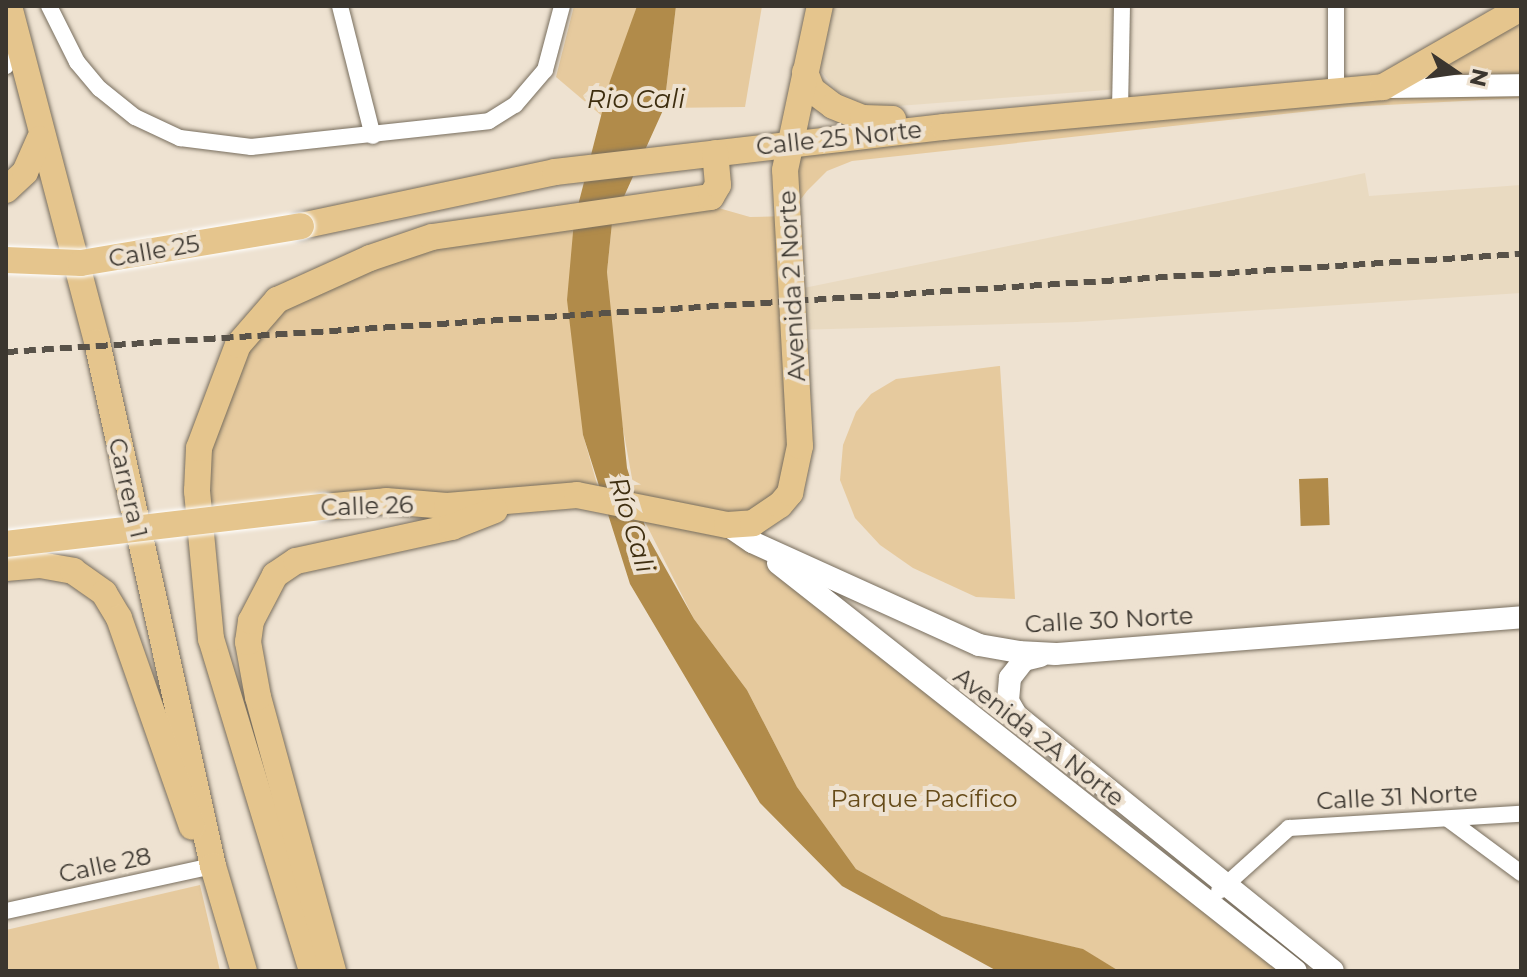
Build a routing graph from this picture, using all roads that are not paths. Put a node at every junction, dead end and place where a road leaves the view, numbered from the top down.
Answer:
1 (49, 6) edge
2 (340, 6) edge
3 (820, 6) edge
4 (1122, 6) edge
5 (1336, 6) edge
6 (1521, 8) edge
7 (559, 11) edge
8 (11, 14) edge
9 (6, 66) edge
10 (805, 72) junction
11 (1521, 85) edge
12 (1383, 87) junction
13 (1336, 91) junction
14 (1120, 110) junction
15 (944, 127) junction
16 (373, 136) junction
17 (40, 139) junction
18 (789, 143) junction
19 (710, 154) junction
20 (6, 190) edge
21 (301, 226) joint
22 (6, 260) edge
23 (525, 498) junction
24 (727, 525) junction
25 (752, 542) junction
26 (6, 544) edge
27 (6, 568) edge
28 (1521, 617) edge
29 (1056, 654) junction
30 (1521, 814) edge
31 (1448, 819) junction
32 (213, 866) junction
33 (1521, 873) edge
34 (1226, 884) junction
35 (1209, 902) junction
36 (6, 911) edge
37 (244, 971) edge
38 (312, 971) edge
39 (333, 971) edge
40 (1296, 971) edge
41 (1333, 971) edge

1 - 16 street
2 - 16 street
3 - 10 main road, Avenida 2 Norte
4 - 14 street
5 - 13 street
6 - 12 main road, Calle 25 Norte
7 - 16 street
8 - 9 street
8 - 17 main road, Carrera 1
10 - 15 main road
10 - 18 main road, Avenida 2 Norte
11 - 12 main road, Calle 25 Norte
12 - 13 main road, Calle 25 Norte
13 - 14 main road, Calle 25 Norte
14 - 15 main road, Calle 25 Norte
15 - 18 main road, Calle 25 Norte
17 - 20 main road
17 - 32 main road, Carrera 1
18 - 19 main road, Calle 25 Norte
18 - 24 main road, Avenida 2 Norte
19 - 21 main road, Calle 25 Norte
19 - 38 main road
21 - 22 main road, Calle 25, bridge
23 - 24 main road, Calle 26
23 - 26 main road, Calle 26, bridge
23 - 39 main road
24 - 25 main road, Calle 30 Norte
25 - 29 main road, Calle 30 Norte
25 - 35 main road, Avenida 2A Norte
27 - 32 main road
28 - 29 main road, Calle 30 Norte
29 - 34 main road, Avenida 2A Norte
30 - 31 street, Calle 31 Norte
31 - 33 street
31 - 34 street, Calle 31 Norte
32 - 36 street, Calle 28
32 - 37 main road, Carrera 1
34 - 35 street, Calle 31 Norte
34 - 41 main road, Avenida 2A Norte
35 - 40 main road, Avenida 2A Norte

